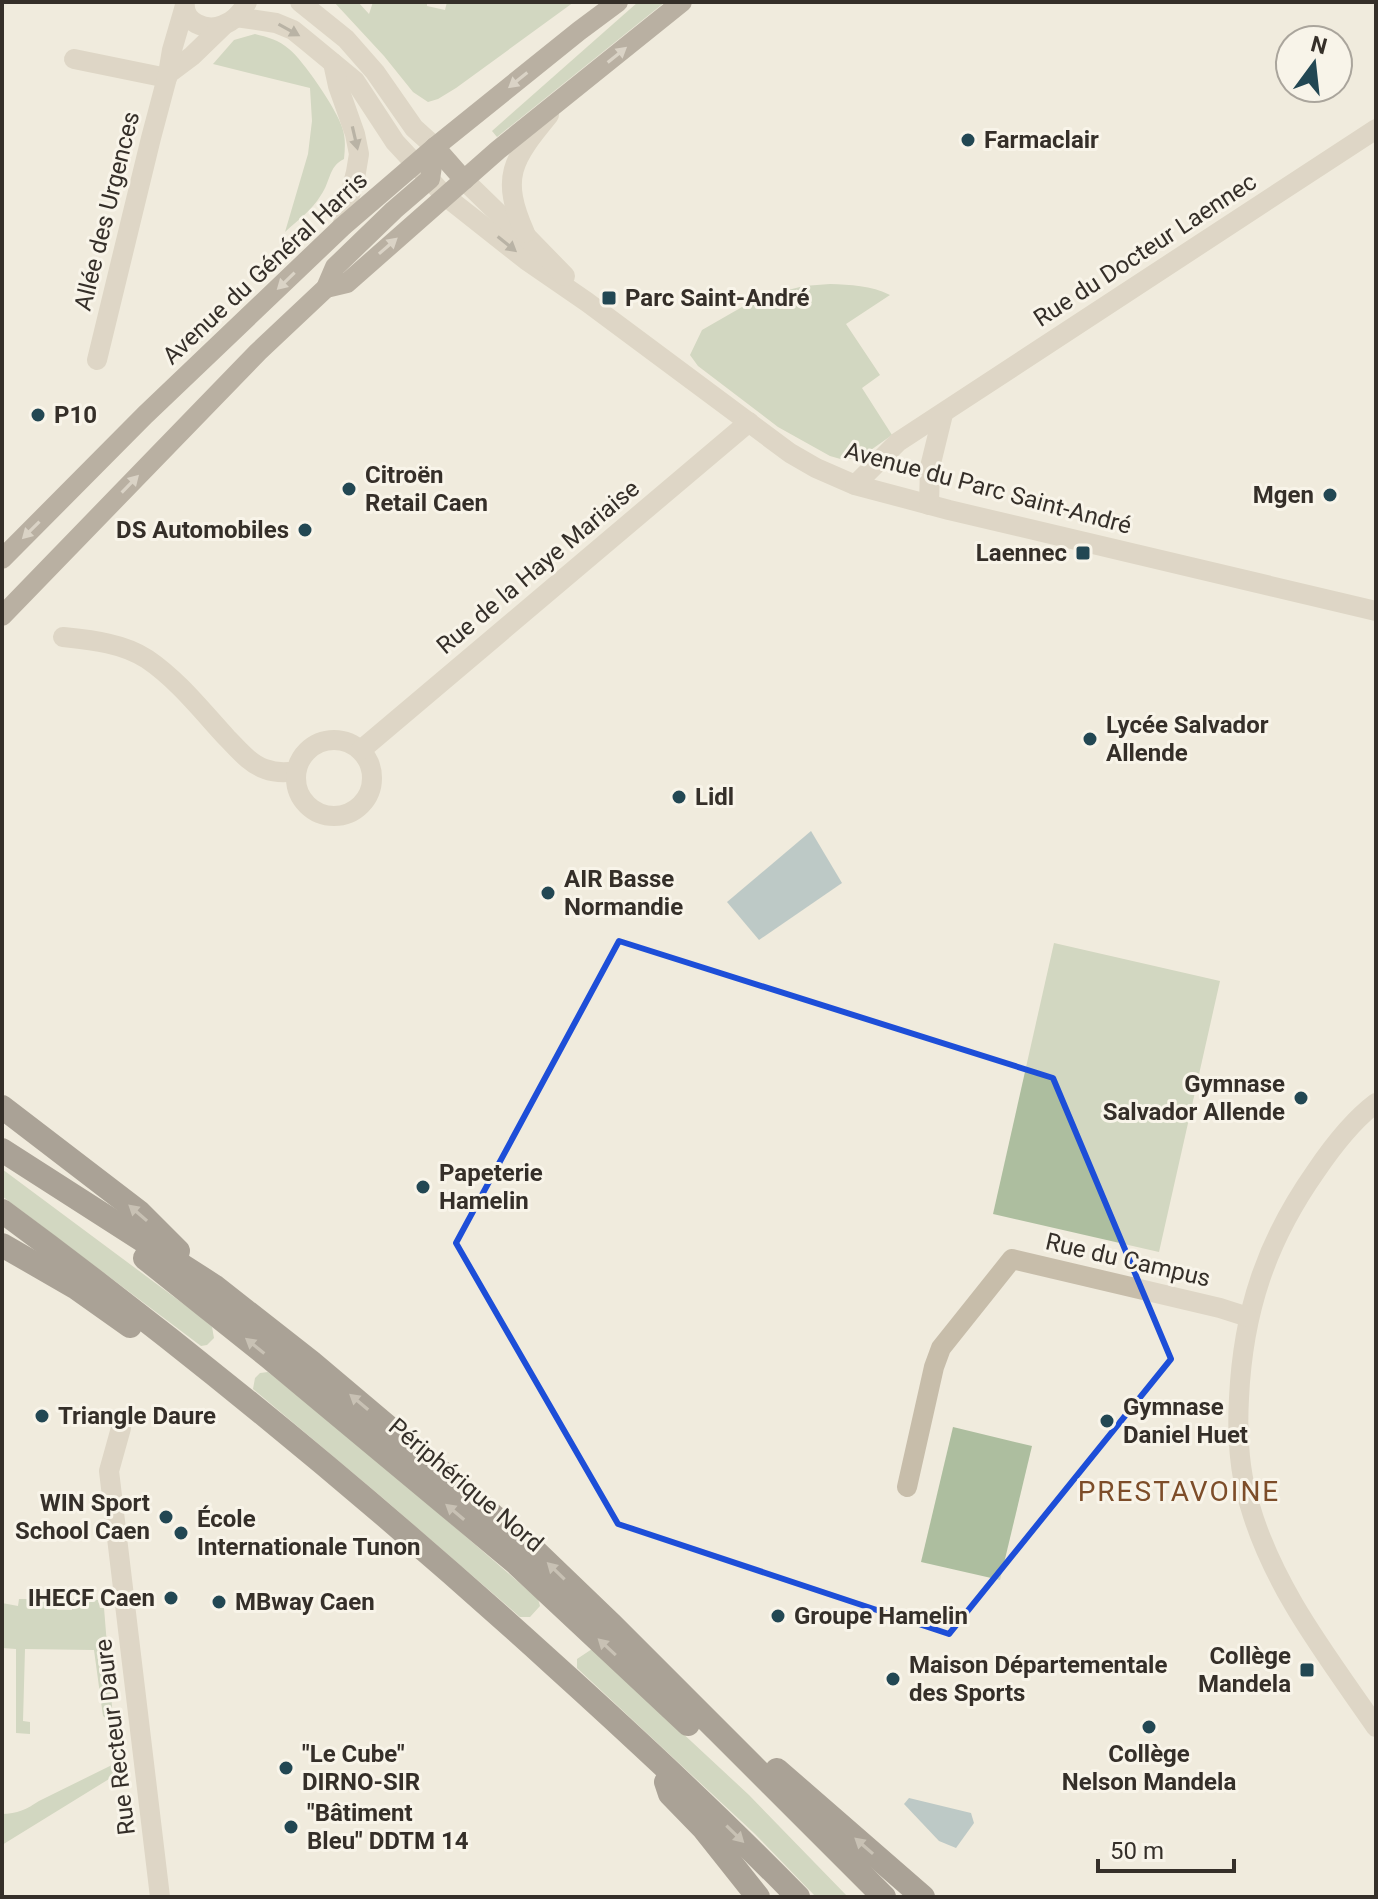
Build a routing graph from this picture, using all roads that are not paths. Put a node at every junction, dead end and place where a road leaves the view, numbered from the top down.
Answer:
1 (300, 2) edge
2 (618, 2) edge
3 (682, 2) edge
4 (184, 6) edge
5 (235, 15) edge
6 (74, 59) dead end
7 (333, 63) junction
8 (168, 76) junction
9 (561, 101) junction
10 (1376, 129) edge
11 (435, 147) junction
12 (416, 163) junction
13 (430, 179) junction
14 (464, 180) junction
15 (445, 196) junction
16 (342, 227) junction
17 (527, 237) junction
18 (326, 288) junction
19 (587, 302) junction
20 (97, 360) dead end
21 (943, 414) junction
22 (749, 422) junction
23 (855, 485) junction
24 (929, 505) junction
25 (2, 559) edge
26 (1376, 611) edge
27 (2, 616) edge
28 (63, 637) dead end
29 (361, 750) junction
30 (296, 771) junction
31 (1376, 1103) edge
32 (2, 1107) edge
33 (2, 1151) edge
34 (2, 1211) edge
35 (2, 1245) edge
36 (214, 1286) junction
37 (1248, 1317) junction
38 (163, 1334) junction
39 (121, 1428) dead end
40 (907, 1487) dead end
41 (612, 1625) junction
42 (1376, 1727) edge
43 (658, 1761) junction
44 (160, 1897) edge
45 (758, 1897) edge
46 (798, 1897) edge
47 (863, 1897) edge
48 (884, 1897) edge
49 (923, 1897) edge

1 - 11 street
2 -> 11 main road, Avenue du Général Harris
9 -> 3 main road, Avenue du Général Harris
4 - 5 street
4 - 8 street, Allée des Urgences
5 -> 7 street
5 - 8 street
6 - 8 street
7 - 12 street
7 -> 16 street
8 - 20 street, Allée des Urgences
9 - 14 main road, Avenue du Général Harris
9 - 17 street
10 - 21 street, Rue du Docteur Laennec
11 - 12 main road, Avenue du Général Harris
11 - 13 main road
11 - 14 main road
12 - 13 street
12 - 16 main road, Avenue du Général Harris
13 - 15 street
13 - 18 main road, Avenue du Général Harris
14 - 15 main road, Avenue du Général Harris
14 - 17 street
18 -> 15 main road, Avenue du Général Harris
15 -> 19 street
16 -> 25 main road, Avenue du Général Harris
17 - 19 street
27 -> 18 main road, Avenue du Général Harris
19 - 22 street, Avenue du Parc Saint-André
21 - 23 street, Rue du Docteur Laennec
21 - 24 street
22 - 23 street, Avenue du Parc Saint-André
22 - 29 street, Rue de la Haye Mariaise
23 - 24 street, Avenue du Parc Saint-André
24 - 26 street, Avenue du Parc Saint-André
28 - 30 street
29 - 30 street
29 - 30 street
31 - 37 street
36 -> 32 highway
33 - 36 highway
47 -> 33 highway, Périphérique Nord
34 - 38 highway
35 - 38 highway
41 -> 36 highway
37 - 40 street, Rue du Campus
37 - 42 street
38 - 43 highway
39 - 44 street, Rue Recteur Daure
41 - 48 highway
49 -> 41 highway
43 - 45 highway
43 -> 46 highway

